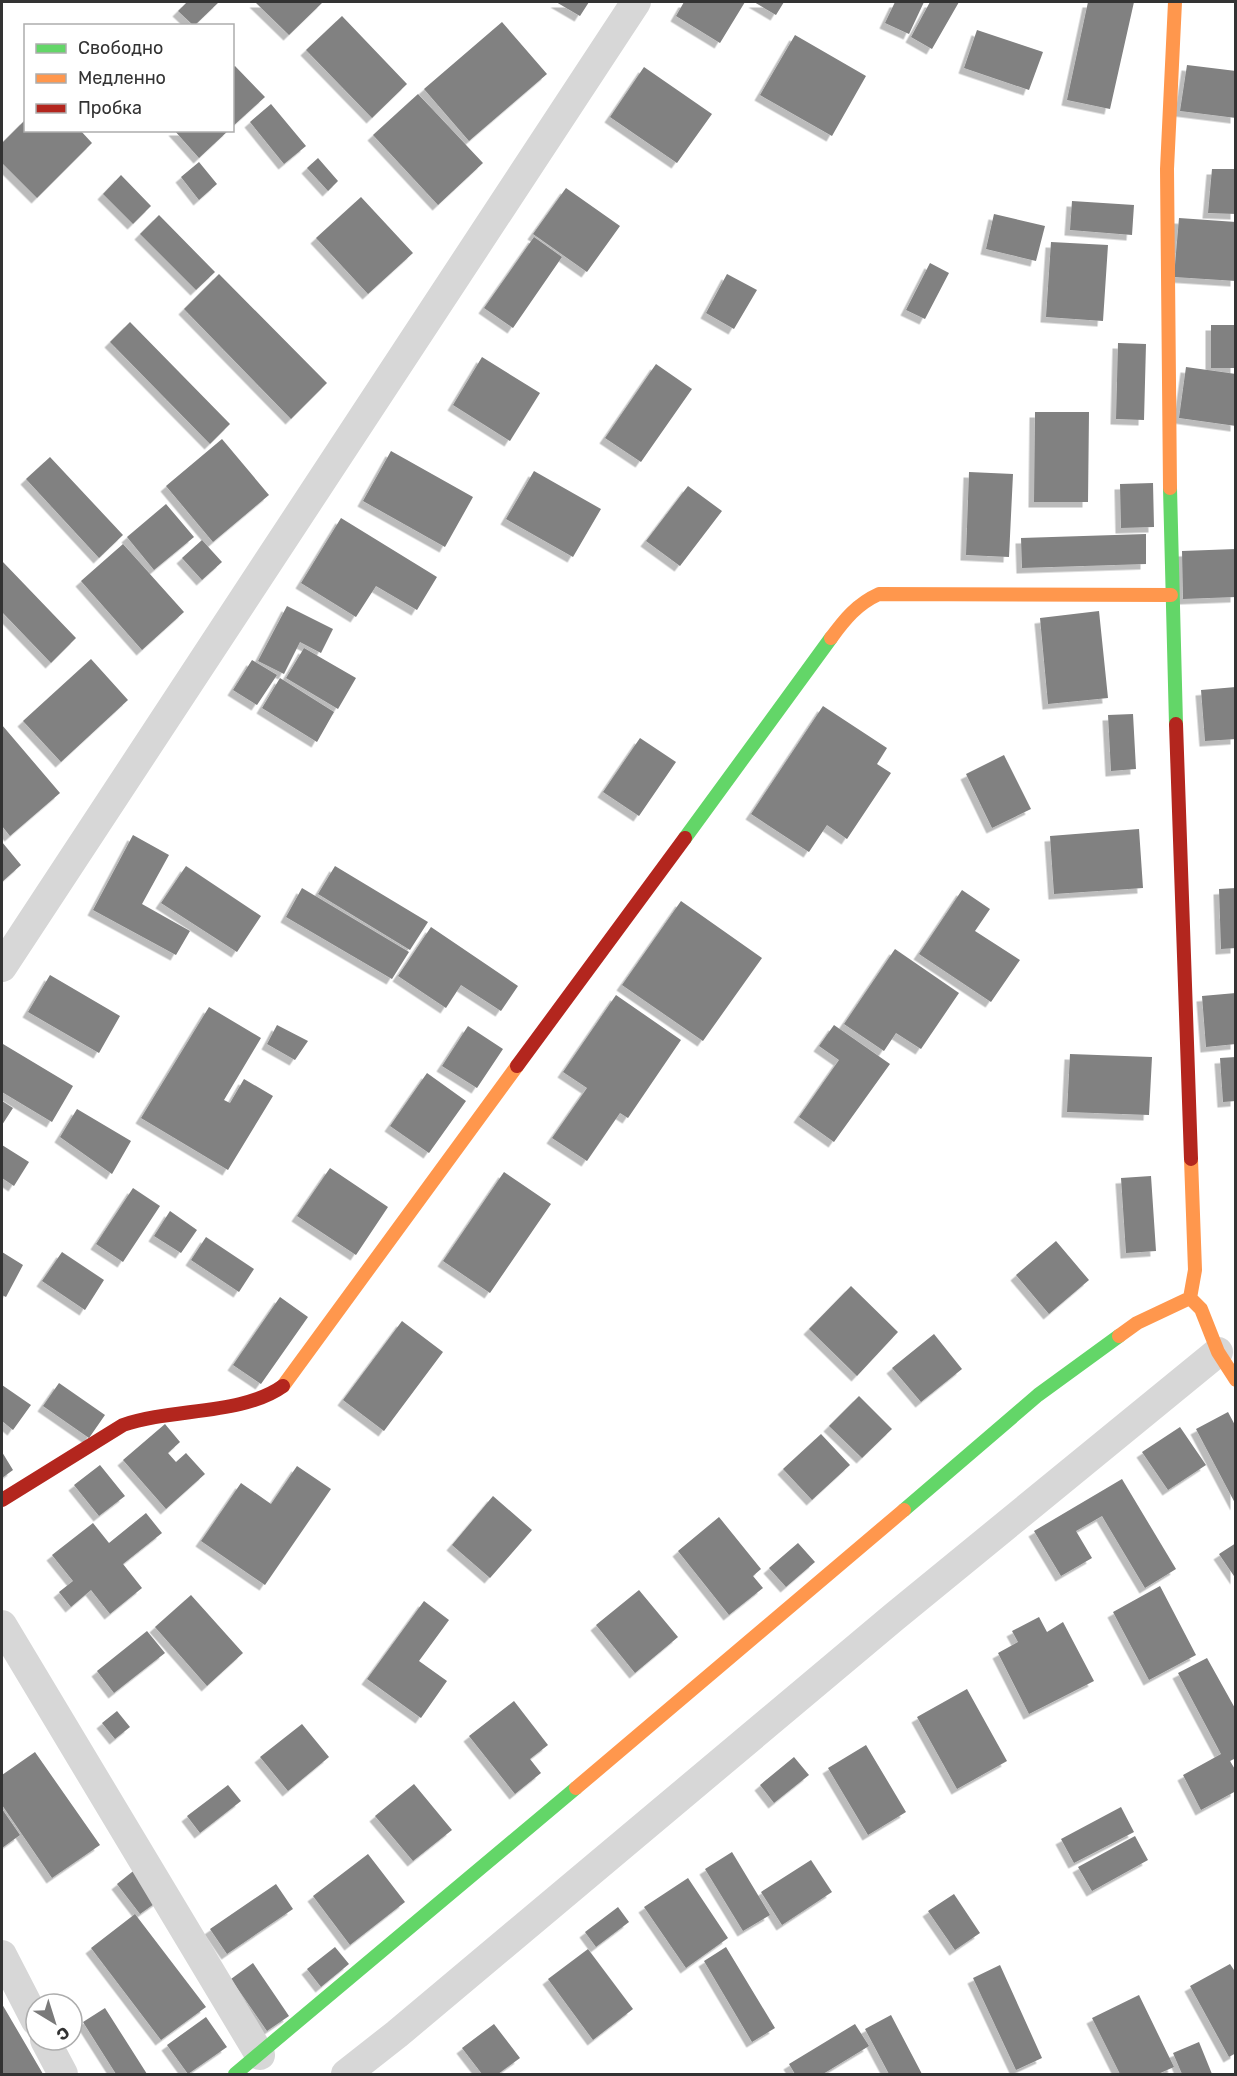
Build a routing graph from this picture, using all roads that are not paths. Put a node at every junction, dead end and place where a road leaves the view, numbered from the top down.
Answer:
1 (636, 2) edge
2 (1175, 2) edge
3 (1171, 596) junction
4 (2, 967) edge
5 (1190, 1298) junction
6 (1218, 1352) junction
7 (1236, 1380) edge
8 (2, 1500) edge
9 (2, 1625) edge
10 (4, 1965) edge
11 (24, 2000) edge
12 (51, 2052) edge
13 (260, 2055) junction
14 (63, 2074) edge
15 (235, 2074) edge
16 (346, 2074) edge

1 - 4 street
2 - 3 street
3 - 5 street
3 - 8 street
5 - 6 street
5 - 13 street
6 - 7 street
6 - 16 street
9 - 13 street
10 - 11 street
12 - 14 street
13 - 15 street

